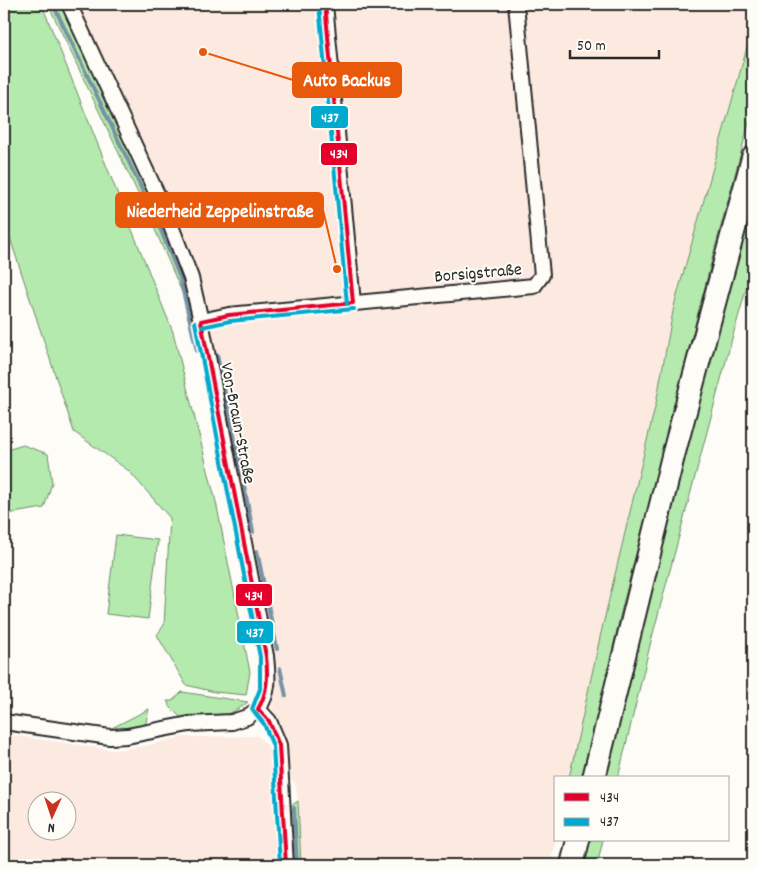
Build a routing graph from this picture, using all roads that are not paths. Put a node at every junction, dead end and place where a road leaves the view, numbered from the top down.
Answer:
1 (69, 4) edge
2 (325, 4) edge
3 (516, 4) edge
4 (753, 158) edge
5 (353, 303) junction
6 (201, 321) junction
7 (258, 709) junction
8 (4, 722) edge
9 (594, 776) edge
10 (578, 842) edge
11 (286, 865) edge
12 (572, 865) edge

1 - 6 street, Von-Braun-Straße
2 - 5 street
3 - 5 street, Borsigstraße
4 - 9 highway
5 - 6 street, Borsigstraße
6 - 7 street, Von-Braun-Straße
7 - 8 street
7 - 11 street
10 - 12 highway

